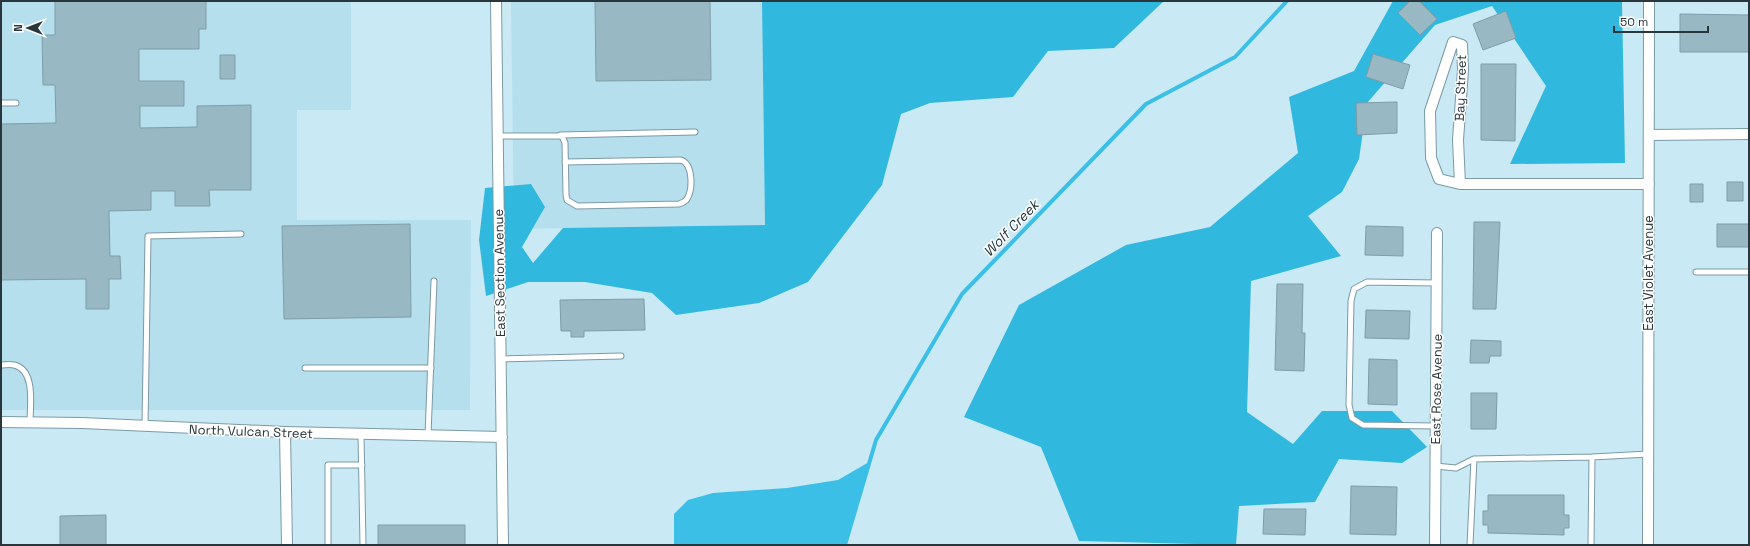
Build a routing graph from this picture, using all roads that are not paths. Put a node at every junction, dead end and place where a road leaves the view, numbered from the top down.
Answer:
1 (496, 1) edge
2 (1649, 1) edge
3 (1, 103) edge
4 (16, 103) dead end
5 (695, 132) dead end
6 (1749, 134) edge
7 (559, 135) junction
8 (1649, 135) junction
9 (498, 136) junction
10 (565, 162) junction
11 (1460, 184) junction
12 (1649, 184) junction
13 (1437, 233) dead end
14 (241, 234) dead end
15 (1696, 272) dead end
16 (1749, 272) edge
17 (434, 281) dead end
18 (1437, 283) junction
19 (621, 356) dead end
20 (500, 359) junction
21 (1, 365) edge
22 (305, 368) dead end
23 (431, 368) junction
24 (1, 422) edge
25 (30, 422) junction
26 (146, 426) junction
27 (1435, 426) junction
28 (285, 432) junction
29 (361, 434) junction
30 (428, 435) junction
31 (502, 437) junction
32 (1648, 454) junction
33 (1592, 457) junction
34 (1474, 459) junction
35 (362, 465) junction
36 (1435, 466) junction
37 (287, 545) edge
38 (328, 545) edge
39 (363, 545) edge
40 (503, 545) edge
41 (1435, 545) edge
42 (1470, 545) edge
43 (1591, 545) edge
44 (1648, 545) edge

1 - 9 street, East Section Avenue
2 - 8 street, East Violet Avenue
3 - 4 lane
5 - 7 lane
6 - 8 street
7 - 9 lane
7 - 10 lane
8 - 12 street, East Violet Avenue
9 - 20 street, East Section Avenue
10 - 10 lane
11 - 11 street, Bay Street
11 - 12 street, Bay Street
12 - 32 street, East Violet Avenue
13 - 18 street, East Rose Avenue
14 - 26 lane
15 - 16 lane
17 - 23 lane
18 - 27 street, East Rose Avenue
18 - 27 lane
19 - 20 lane
20 - 31 street, East Section Avenue
21 - 25 lane
22 - 23 lane
23 - 30 lane
24 - 25 street, North Vulcan Street
25 - 26 street, North Vulcan Street
26 - 28 street, North Vulcan Street
27 - 36 street, East Rose Avenue
28 - 29 street, North Vulcan Street
28 - 37 street
29 - 30 street, North Vulcan Street
29 - 35 lane
30 - 31 street, North Vulcan Street
31 - 40 street, East Section Avenue
32 - 33 lane
32 - 44 street, East Violet Avenue
33 - 34 lane
33 - 43 lane
34 - 36 lane
34 - 42 lane
35 - 38 lane
35 - 39 lane
36 - 41 street, East Rose Avenue

